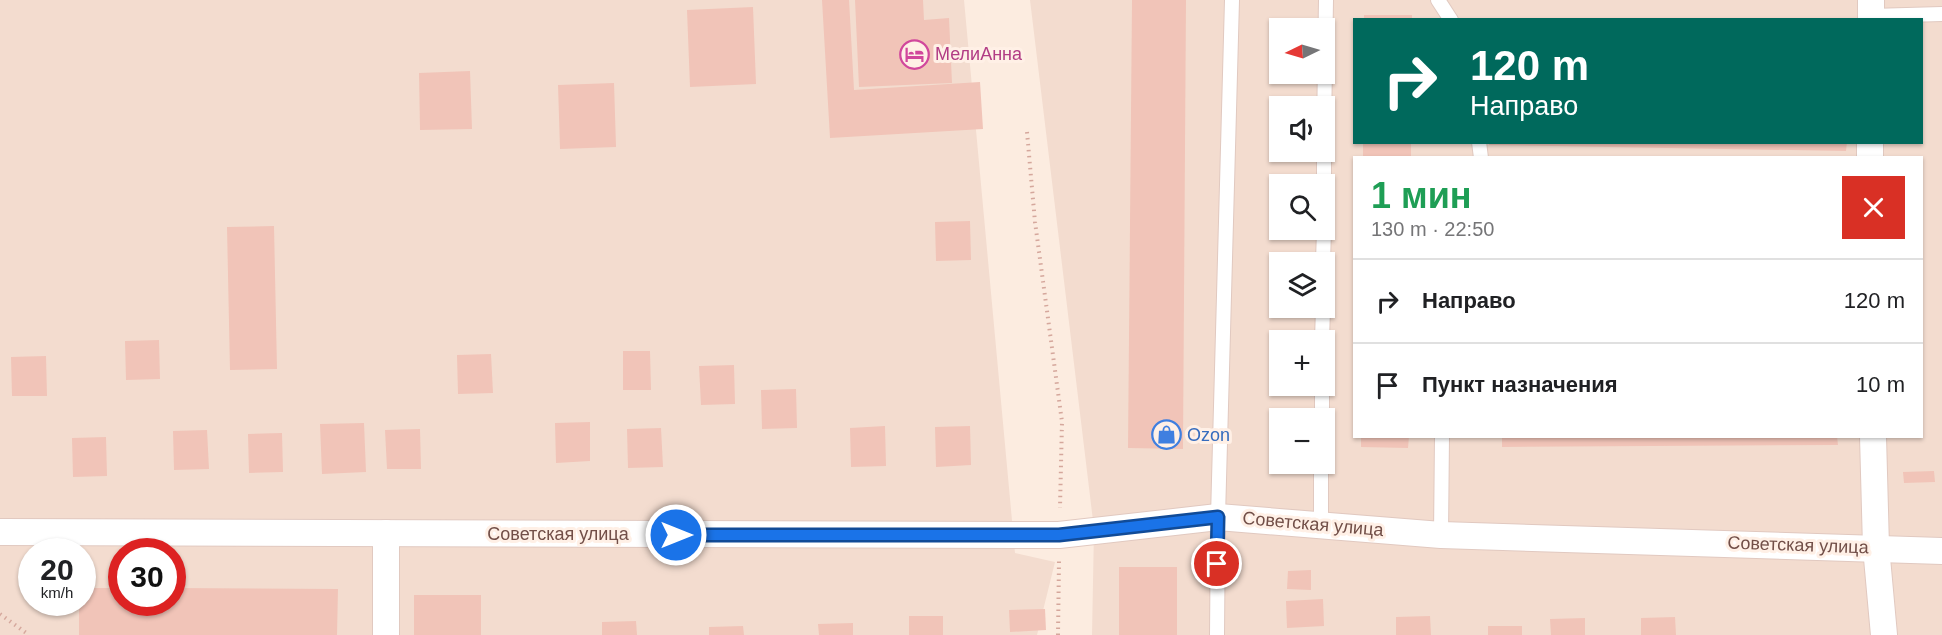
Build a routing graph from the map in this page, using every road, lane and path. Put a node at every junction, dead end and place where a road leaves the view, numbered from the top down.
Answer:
1 (1232, 0) edge
2 (1326, 0) edge
3 (1438, 0) edge
4 (1871, 12) edge
5 (1942, 14) edge
6 (1450, 18) edge
7 (1324, 96) edge
8 (1027, 132) dead end
9 (1442, 438) edge
10 (1874, 438) edge
11 (1321, 474) edge
12 (1218, 517) junction
13 (1321, 524) junction
14 (0, 532) edge
15 (386, 533) junction
16 (1059, 535) junction
17 (1442, 536) junction
18 (1876, 547) junction
19 (1942, 551) edge
20 (0, 614) edge
21 (29, 635) edge
22 (386, 635) edge
23 (1058, 635) edge
24 (1217, 635) edge
25 (1884, 635) edge

1 - 12 lane
2 - 7 lane
3 - 6 lane
4 - 5 lane
8 - 16 path
9 - 17 lane
10 - 18 street
11 - 13 lane
12 - 13 street, Советская улица
12 - 16 street, Советская улица
12 - 24 lane
13 - 17 street, Советская улица
14 - 15 street, Советская улица
15 - 16 street, Советская улица
15 - 22 street
16 - 23 path
17 - 18 street, Советская улица
18 - 19 street, Советская улица
18 - 25 street
20 - 21 path

